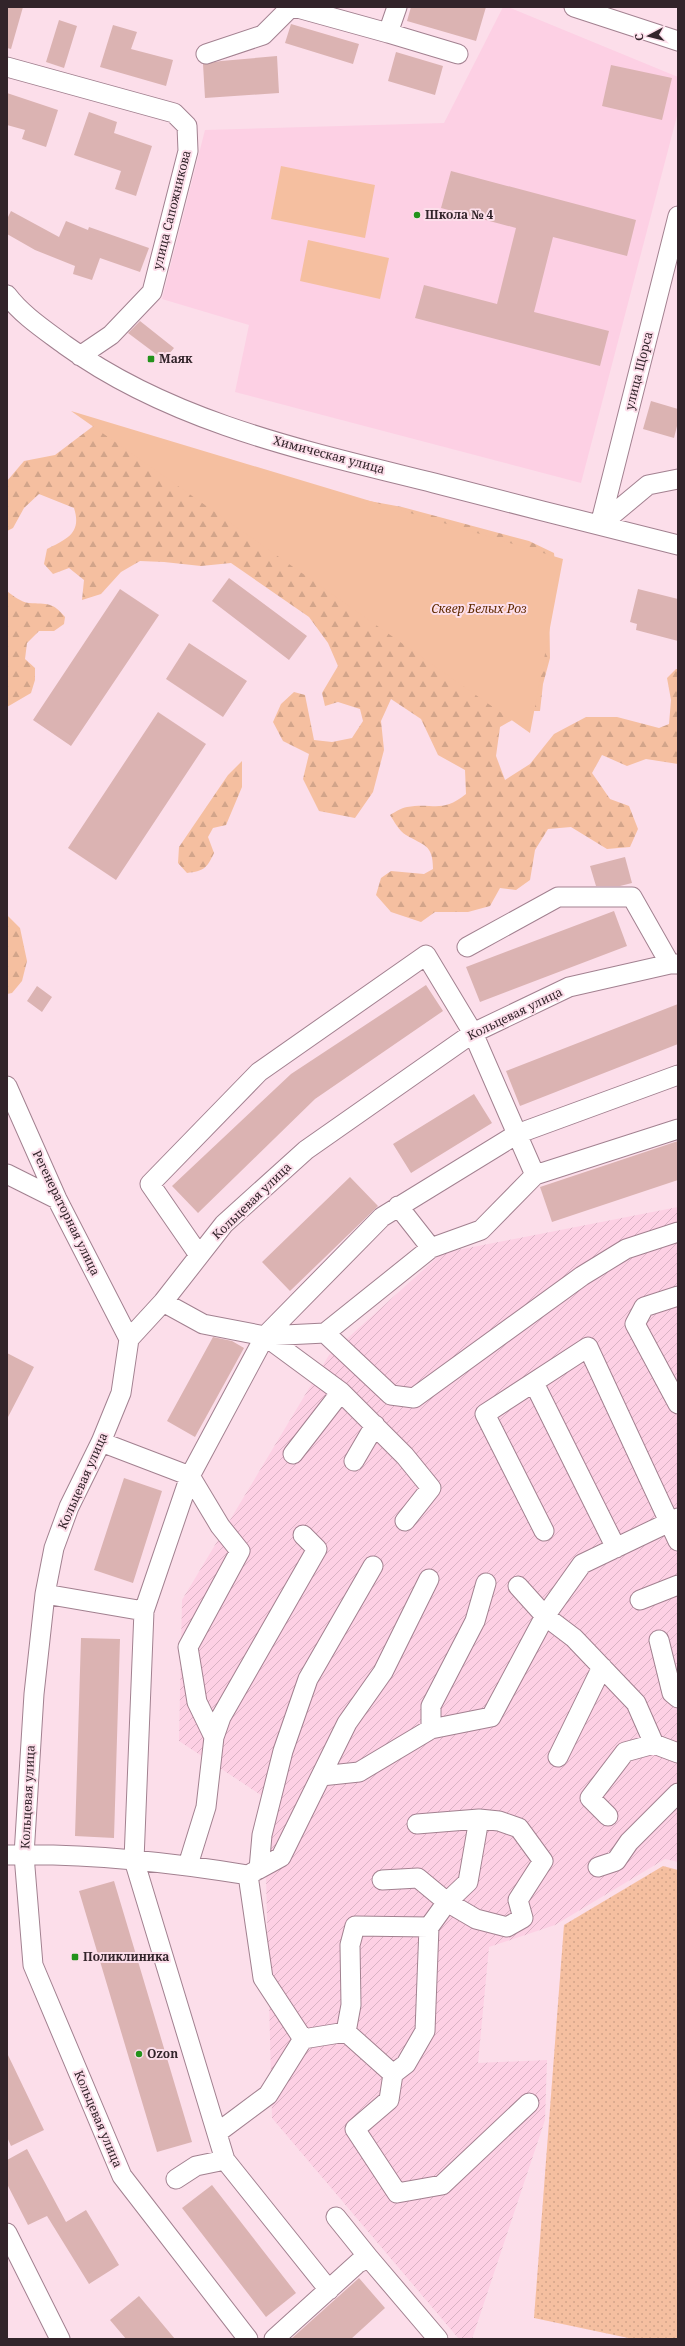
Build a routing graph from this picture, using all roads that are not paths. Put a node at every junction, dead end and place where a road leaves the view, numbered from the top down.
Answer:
1 (292, 7) edge
2 (397, 7) edge
3 (574, 7) edge
4 (388, 33) junction
5 (678, 41) edge
6 (206, 54) dead end
7 (458, 54) dead end
8 (7, 67) edge
9 (678, 216) edge
10 (672, 266) edge
11 (8, 300) edge
12 (80, 356) junction
13 (678, 479) edge
14 (600, 526) junction
15 (678, 545) edge
16 (467, 947) dead end
17 (674, 964) edge
18 (473, 1033) junction
19 (678, 1075) edge
20 (7, 1086) edge
21 (678, 1129) edge
22 (517, 1134) junction
23 (7, 1174) edge
24 (535, 1175) junction
25 (57, 1199) junction
26 (398, 1206) junction
27 (678, 1232) edge
28 (431, 1248) junction
29 (199, 1255) junction
30 (678, 1296) edge
31 (163, 1302) junction
32 (325, 1333) junction
33 (265, 1336) junction
34 (129, 1339) junction
35 (534, 1383) junction
36 (340, 1392) junction
37 (678, 1404) edge
38 (375, 1425) junction
39 (101, 1442) junction
40 (293, 1454) dead end
41 (354, 1461) dead end
42 (190, 1476) junction
43 (674, 1520) edge
44 (405, 1521) dead end
45 (544, 1531) dead end
46 (303, 1535) dead end
47 (678, 1541) edge
48 (616, 1548) junction
49 (373, 1566) dead end
50 (429, 1579) dead end
51 (486, 1583) dead end
52 (678, 1585) edge
53 (518, 1586) dead end
54 (44, 1594) junction
55 (640, 1600) dead end
56 (144, 1611) junction
57 (544, 1616) junction
58 (659, 1640) dead end
59 (602, 1668) junction
60 (678, 1698) edge
61 (431, 1729) junction
62 (214, 1737) junction
63 (654, 1744) junction
64 (678, 1753) edge
65 (558, 1757) dead end
66 (320, 1776) junction
67 (678, 1793) edge
68 (608, 1816) dead end
69 (479, 1819) junction
70 (417, 1824) dead end
71 (16, 1855) edge
72 (134, 1860) junction
73 (188, 1866) junction
74 (598, 1867) dead end
75 (254, 1872) junction
76 (382, 1880) dead end
77 (447, 1902) junction
78 (429, 1927) junction
79 (346, 2032) junction
80 (303, 2039) junction
81 (393, 2074) junction
82 (530, 2103) dead end
83 (217, 2133) junction
84 (225, 2160) junction
85 (176, 2179) dead end
86 (336, 2217) dead end
87 (7, 2233) edge
88 (368, 2258) junction
89 (329, 2290) junction
90 (60, 2339) edge
91 (248, 2339) edge
92 (274, 2339) edge
93 (438, 2339) edge

1 - 4 street
1 - 6 street
2 - 4 street
3 - 5 street
4 - 7 street
8 - 12 street, улица Сапожникова
9 - 10 street, улица Щорса
10 - 14 street, улица Щорса
11 - 12 street, Химическая улица
12 - 14 street, Химическая улица
13 - 14 street
14 - 15 street, Химическая улица
16 - 17 street
17 - 18 street, Кольцевая улица
18 - 22 street
18 - 29 street, Кольцевая улица
18 - 29 street
19 - 22 street
20 - 25 street, Регенераторная улица
21 - 24 street
22 - 24 street
22 - 26 street
23 - 25 street
24 - 28 street
25 - 34 street, Регенераторная улица
26 - 28 street
26 - 33 street
27 - 32 street
28 - 32 street
29 - 31 street, Кольцевая улица
30 - 37 street
31 - 33 street
31 - 34 street, Кольцевая улица
32 - 33 street
33 - 36 street
33 - 42 street
34 - 39 street, Кольцевая улица
35 - 43 street
35 - 45 street
35 - 48 street
36 - 38 street
36 - 40 street
38 - 41 street
38 - 44 street
39 - 42 street
39 - 54 street, Кольцевая улица
42 - 56 street
42 - 62 street
43 - 47 street
43 - 48 street
46 - 62 street
48 - 57 street
49 - 75 street
50 - 66 street
51 - 61 street
52 - 55 street
53 - 57 street
54 - 56 street
54 - 71 street, Кольцевая улица
56 - 72 street
57 - 59 street
57 - 61 street
58 - 60 street
59 - 63 street
59 - 65 street
61 - 66 street
62 - 73 street
63 - 64 street
63 - 68 street
66 - 75 street
67 - 74 street
69 - 70 street
69 - 77 street
69 - 77 street
71 - 72 street
71 - 91 street, Кольцевая улица
72 - 73 street
72 - 83 street
73 - 75 street
75 - 80 street
76 - 77 street
77 - 78 street
78 - 79 street
78 - 81 street
79 - 80 street
79 - 81 street
80 - 83 street
81 - 82 street
83 - 84 street
84 - 85 street
84 - 89 street
86 - 88 street
87 - 90 street
88 - 89 street
88 - 93 street
89 - 92 street

